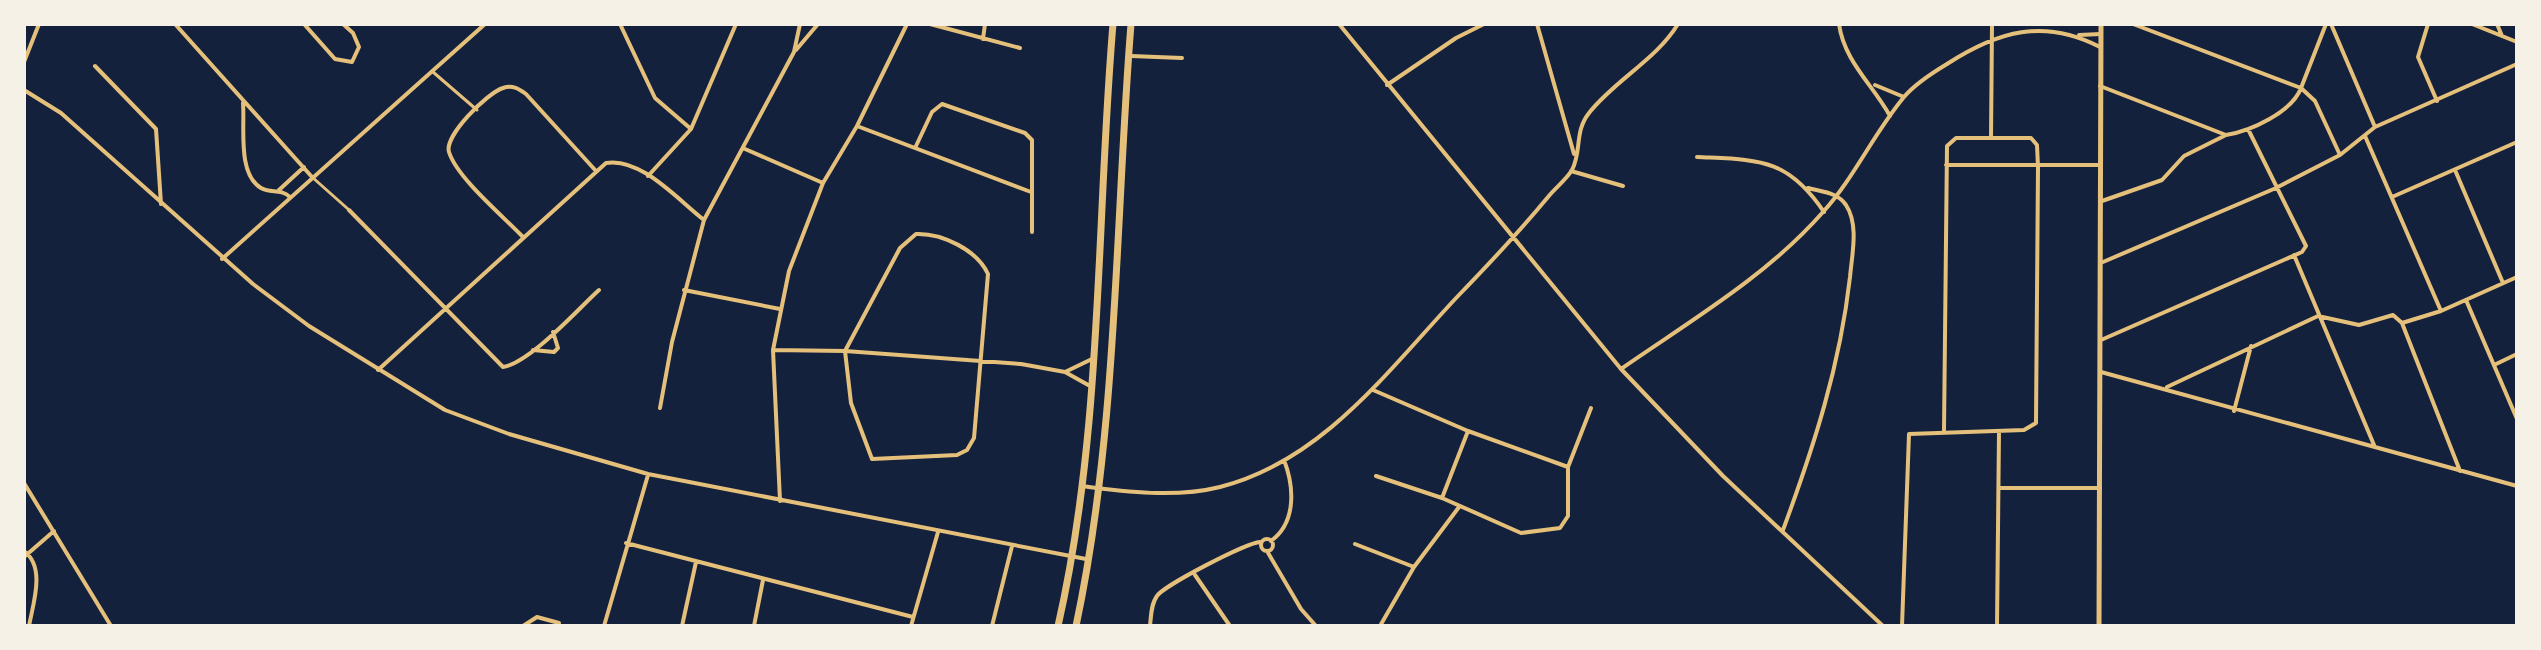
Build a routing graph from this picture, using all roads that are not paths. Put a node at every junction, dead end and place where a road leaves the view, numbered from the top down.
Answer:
1 (39, 24) edge
2 (175, 24) edge
3 (304, 24) edge
4 (343, 24) edge
5 (485, 24) edge
6 (620, 24) edge
7 (736, 24) edge
8 (800, 24) edge
9 (818, 24) edge
10 (907, 24) edge
11 (930, 24) edge
12 (985, 24) edge
13 (1113, 24) edge
14 (1131, 24) edge
15 (1339, 24) edge
16 (1484, 24) edge
17 (1537, 24) edge
18 (1678, 24) edge
19 (1839, 24) edge
20 (1992, 24) edge
21 (2101, 24) edge
22 (2133, 24) edge
23 (2328, 24) edge
24 (2428, 24) edge
25 (2472, 24) edge
26 (2497, 24) edge
27 (2101, 34) junction
28 (2077, 35) junction
29 (2502, 36) junction
30 (983, 39) junction
31 (1992, 39) junction
32 (2517, 42) edge
33 (2100, 47) junction
34 (1020, 48) dead end
35 (794, 52) junction
36 (1128, 56) junction
37 (1182, 58) dead end
38 (24, 62) edge
39 (2517, 64) edge
40 (95, 66) dead end
41 (433, 72) junction
42 (1872, 84) junction
43 (1387, 85) junction
44 (2100, 86) junction
45 (2301, 88) junction
46 (24, 90) edge
47 (1904, 97) junction
48 (243, 100) junction
49 (2437, 101) junction
50 (477, 110) junction
51 (1890, 116) junction
52 (857, 126) junction
53 (2375, 127) junction
54 (2248, 128) junction
55 (691, 129) junction
56 (2226, 135) junction
57 (2365, 136) junction
58 (1991, 138) junction
59 (2517, 142) edge
60 (916, 146) junction
61 (745, 149) junction
62 (2340, 155) junction
63 (1697, 157) dead end
64 (1575, 160) junction
65 (1946, 165) junction
66 (2102, 165) junction
67 (304, 167) junction
68 (2038, 167) junction
69 (2455, 170) junction
70 (596, 171) junction
71 (1571, 171) junction
72 (648, 176) junction
73 (312, 177) junction
74 (823, 183) junction
75 (1623, 186) dead end
76 (1808, 188) junction
77 (2276, 188) junction
78 (279, 190) junction
79 (1031, 192) junction
80 (1836, 195) junction
81 (290, 197) junction
82 (2392, 197) junction
83 (2102, 201) junction
84 (161, 204) junction
85 (349, 210) joint
86 (1824, 212) junction
87 (704, 220) junction
88 (1032, 232) dead end
89 (1516, 236) junction
90 (523, 237) junction
91 (2294, 255) junction
92 (222, 259) junction
93 (2103, 262) junction
94 (2517, 277) edge
95 (2503, 283) junction
96 (599, 290) dead end
97 (684, 290) junction
98 (2466, 300) junction
99 (445, 309) junction
100 (780, 309) junction
101 (2441, 311) junction
102 (2318, 316) junction
103 (2402, 323) junction
104 (553, 332) junction
105 (2101, 340) junction
106 (2251, 346) junction
107 (533, 350) junction
108 (773, 350) junction
109 (845, 351) junction
110 (2517, 354) edge
111 (1093, 359) junction
112 (982, 360) junction
113 (2494, 365) junction
114 (1621, 369) junction
115 (378, 370) junction
116 (1065, 372) junction
117 (2101, 372) junction
118 (1090, 387) junction
119 (2167, 387) junction
120 (1373, 389) junction
121 (660, 408) dead end
122 (1591, 408) dead end
123 (2234, 411) junction
124 (2517, 419) edge
125 (1468, 431) junction
126 (1944, 431) junction
127 (1999, 432) junction
128 (2374, 446) junction
129 (1284, 460) junction
130 (1568, 467) junction
131 (2460, 471) junction
132 (648, 474) junction
133 (1376, 476) dead end
134 (24, 483) edge
135 (1082, 486) junction
136 (2517, 486) edge
137 (1096, 488) junction
138 (2000, 488) junction
139 (2100, 488) junction
140 (1442, 498) junction
141 (780, 501) junction
142 (1459, 507) junction
143 (1783, 530) junction
144 (54, 531) junction
145 (938, 531) junction
146 (1271, 541) junction
147 (1261, 542) junction
148 (626, 543) junction
149 (1355, 544) dead end
150 (1012, 546) junction
151 (1267, 551) junction
152 (25, 554) edge
153 (1073, 557) junction
154 (1089, 560) junction
155 (696, 562) junction
156 (1414, 567) junction
157 (1195, 574) junction
158 (763, 580) junction
159 (913, 617) junction
160 (559, 623) dead end
161 (29, 626) edge
162 (111, 626) edge
163 (523, 626) edge
164 (604, 626) edge
165 (682, 626) edge
166 (754, 626) edge
167 (911, 626) edge
168 (992, 626) edge
169 (1058, 626) edge
170 (1076, 626) edge
171 (1150, 626) edge
172 (1230, 626) edge
173 (1316, 626) edge
174 (1380, 626) edge
175 (1883, 626) edge
176 (1902, 626) edge
177 (1997, 626) edge
178 (2099, 626) edge

1 - 38 street
2 - 48 street
3 - 4 street
5 - 41 street
6 - 55 street
7 - 55 street
8 - 35 street
9 - 35 street
10 - 52 street
11 - 30 street
12 - 30 street
13 - 111 main road
14 - 36 main road
15 - 43 street
16 - 43 street
17 - 64 street
18 - 64 street
19 - 42 street
20 - 31 street
21 - 27 street
22 - 45 street
23 - 45 street
23 - 53 street
24 - 49 street
25 - 29 street
26 - 29 street
27 - 28 street
27 - 33 street
28 - 31 street
28 - 33 street
29 - 32 street
30 - 34 street
31 - 47 street
31 - 58 street
33 - 44 street
35 - 61 street
36 - 37 street
36 - 137 main road
39 - 49 street
40 - 84 street
41 - 50 street
41 - 73 street
42 - 47 street
42 - 51 street
43 - 89 street
44 - 56 street
44 - 66 street
45 - 54 street
45 - 62 street
46 - 84 street
47 - 51 street
48 - 67 street
48 - 78 street
49 - 53 street
50 - 70 street
50 - 90 street
51 - 80 street
52 - 60 street
52 - 74 street
53 - 57 street
54 - 56 street
54 - 77 street
55 - 72 street
56 - 83 street
57 - 62 street
57 - 82 street
58 - 65 street
58 - 68 street
59 - 69 street
60 - 79 street
60 - 79 street
61 - 74 street
61 - 87 street
62 - 77 street
63 - 76 street
64 - 71 street
65 - 68 street
65 - 126 street
66 - 68 street
66 - 83 street
67 - 73 street
67 - 78 street
68 - 127 street
69 - 82 street
69 - 95 street
70 - 72 street
70 - 90 street
71 - 75 street
71 - 89 street
72 - 87 street
73 - 81 street
73 - 85 street
74 - 100 street
76 - 80 street
76 - 86 street
77 - 91 street
77 - 93 street
78 - 81 street
79 - 88 street
80 - 86 street
80 - 143 street
81 - 92 street
82 - 101 street
83 - 93 street
84 - 92 street
85 - 99 street
86 - 114 street
87 - 97 street
89 - 114 street
89 - 120 street
90 - 99 street
91 - 102 street
91 - 105 street
92 - 115 street
93 - 105 street
94 - 95 street
95 - 98 street
96 - 104 street
97 - 100 street
97 - 121 street
98 - 101 street
98 - 113 street
99 - 107 street
99 - 115 street
100 - 108 street
101 - 103 street
102 - 103 street
102 - 106 street
102 - 128 street
103 - 131 street
104 - 107 street
104 - 107 street
105 - 117 street
106 - 119 street
106 - 123 street
108 - 109 street
108 - 141 street
109 - 112 street
109 - 112 street
109 - 112 street
110 - 113 street
111 - 116 street
111 - 118 main road
112 - 116 street
113 - 124 street
114 - 143 street
115 - 132 street
116 - 118 street
117 - 119 street
117 - 139 street
118 - 135 main road
119 - 123 street
120 - 125 street
120 - 129 street
122 - 130 street
123 - 128 street
125 - 130 street
125 - 140 street
126 - 127 street
126 - 176 street
127 - 138 street
128 - 131 street
129 - 137 street
129 - 146 street
130 - 142 street
131 - 136 street
132 - 141 street
132 - 148 street
133 - 140 street
134 - 144 street
135 - 137 street
135 - 153 main road
137 - 154 main road
138 - 139 street
138 - 177 street
139 - 178 street
140 - 142 street
141 - 145 street
142 - 156 street
143 - 175 street
144 - 152 street
144 - 162 street
145 - 150 street
145 - 159 street
146 - 147 street
146 - 151 street
147 - 151 street
147 - 157 street
148 - 155 street
148 - 164 street
149 - 156 street
150 - 153 street
150 - 168 street
151 - 173 street
152 - 161 street
153 - 154 street
153 - 169 main road
154 - 170 main road
155 - 158 street
155 - 165 street
156 - 174 street
157 - 171 street
157 - 172 street
158 - 159 street
158 - 166 street
159 - 167 street
160 - 163 street

